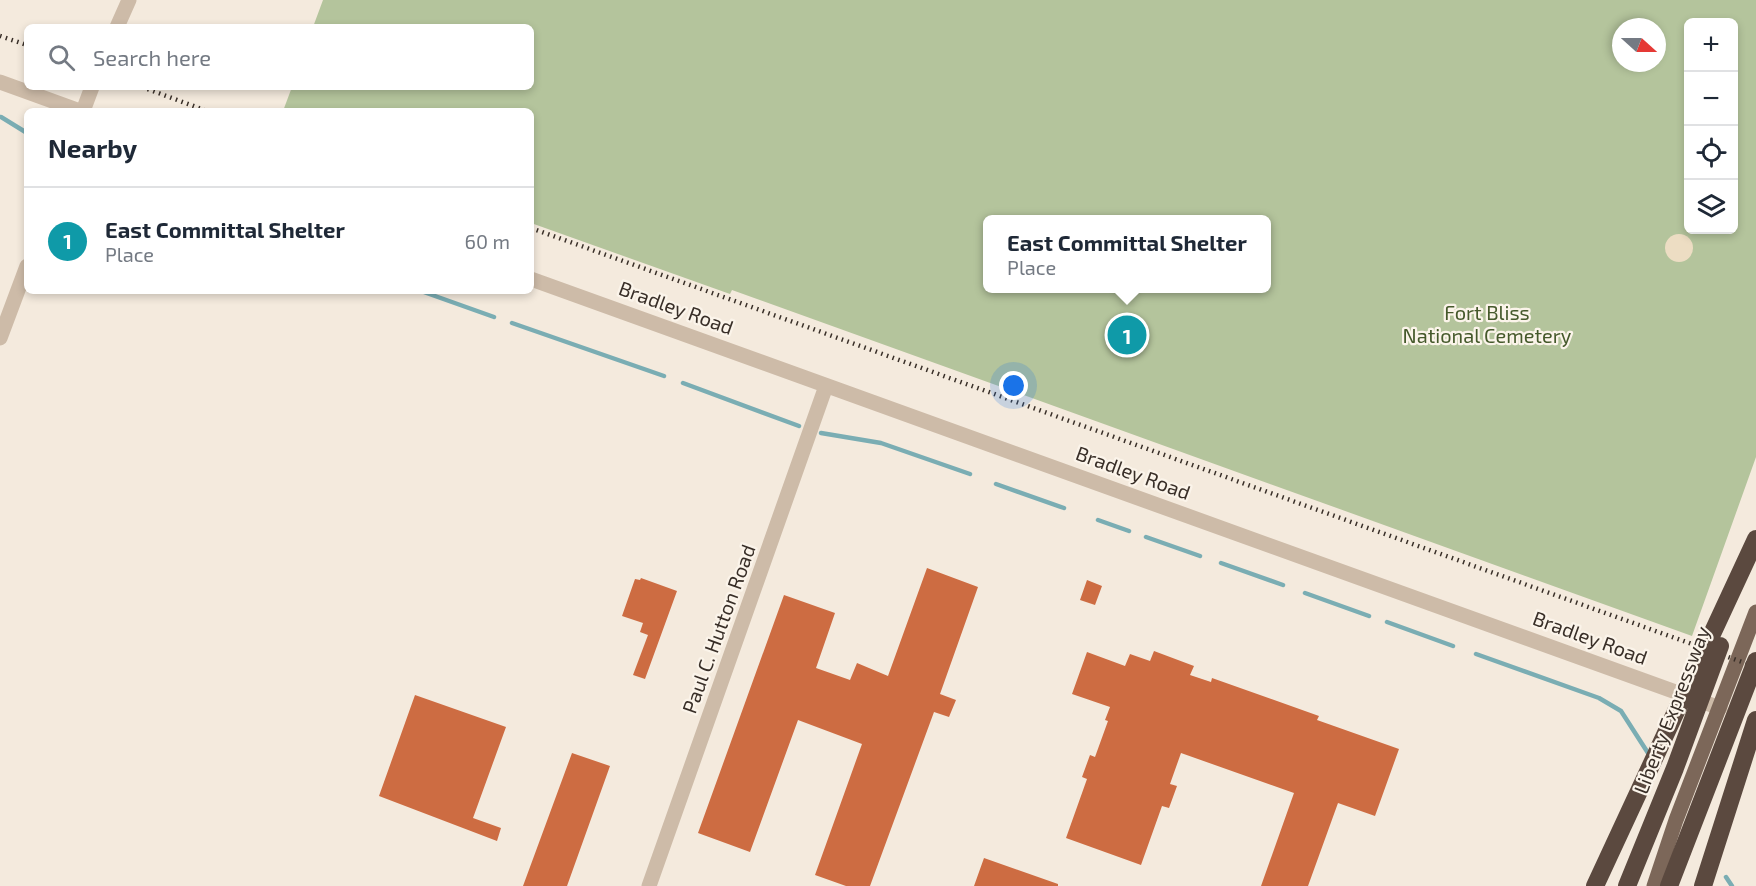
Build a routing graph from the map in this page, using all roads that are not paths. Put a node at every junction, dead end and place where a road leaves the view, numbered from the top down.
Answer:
1 (129, 0) edge
2 (118, 24) edge
3 (0, 82) edge
4 (91, 90) edge
5 (73, 108) edge
6 (82, 108) edge
7 (24, 274) edge
8 (534, 280) edge
9 (0, 338) edge
10 (826, 386) junction
11 (1756, 539) edge
12 (1756, 548) edge
13 (1756, 612) edge
14 (1756, 661) edge
15 (1720, 708) junction
16 (1756, 720) edge
17 (1676, 820) junction
18 (649, 886) edge
19 (1595, 886) edge
20 (1627, 886) edge
21 (1644, 886) edge
22 (1654, 886) edge
23 (1669, 886) edge
24 (1703, 886) edge

1 - 2 street
3 - 5 street
4 - 6 street
7 - 9 street
8 - 10 street, Bradley Road
10 - 15 street, Bradley Road
10 - 18 street, Paul C. Hutton Road
11 - 19 highway, bridge
12 - 20 highway, Liberty Expressway, bridge
13 - 15 main road
14 - 23 highway, bridge
15 - 17 main road
16 - 24 highway
17 - 21 main road
17 - 22 main road

